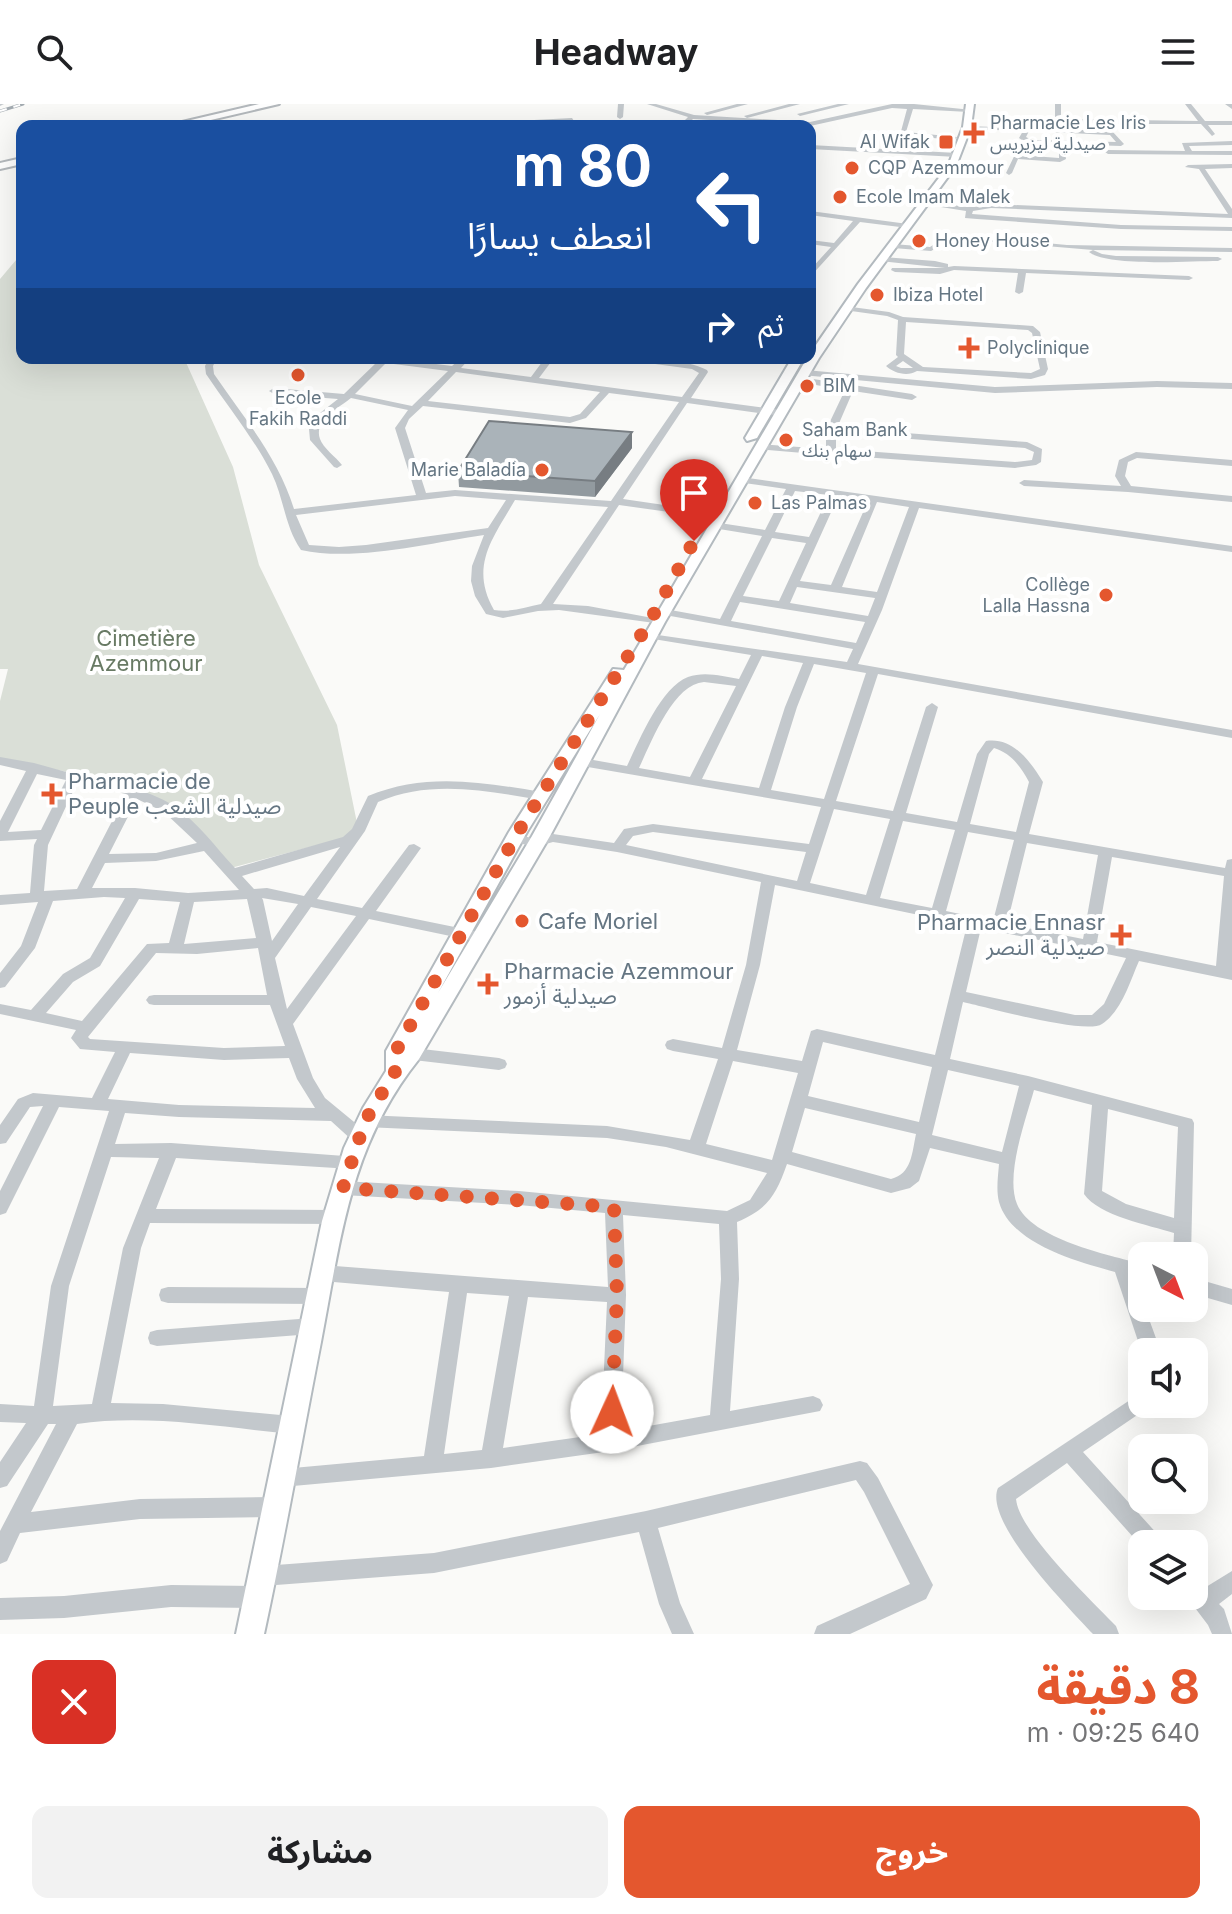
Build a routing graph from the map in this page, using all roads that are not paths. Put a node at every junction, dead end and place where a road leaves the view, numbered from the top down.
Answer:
1 (274, 104) edge
2 (291, 104) edge
3 (621, 104) edge
4 (650, 104) edge
5 (745, 104) edge
6 (777, 104) edge
7 (797, 104) edge
8 (846, 104) edge
9 (1058, 104) edge
10 (1188, 104) edge
11 (911, 105) edge
12 (706, 107) dead end
13 (786, 107) junction
14 (966, 107) edge
15 (1018, 110) dead end
16 (573, 111) dead end
17 (717, 111) junction
18 (800, 114) junction
19 (620, 117) dead end
20 (694, 117) junction
21 (732, 119) junction
22 (198, 120) edge
23 (215, 120) edge
24 (572, 120) edge
25 (690, 120) edge
26 (743, 120) edge
27 (799, 120) edge
28 (1058, 122) junction
29 (1108, 122) junction
30 (816, 123) edge
31 (1205, 123) junction
32 (1232, 123) edge
33 (1016, 124) junction
34 (967, 127) junction
35 (1026, 131) junction
36 (1112, 133) junction
37 (1174, 133) dead end
38 (1212, 134) dead end
39 (955, 138) junction
40 (1025, 140) junction
41 (1232, 143) edge
42 (1184, 144) junction
43 (816, 147) edge
44 (1230, 153) edge
45 (953, 154) junction
46 (1191, 154) junction
47 (1203, 154) junction
48 (1015, 157) junction
49 (1232, 164) edge
50 (1214, 166) junction
51 (1188, 167) dead end
52 (1201, 167) junction
53 (1009, 173) dead end
54 (926, 204) junction
55 (1121, 214) junction
56 (816, 215) edge
57 (967, 215) junction
58 (1232, 216) edge
59 (859, 219) junction
60 (903, 226) junction
61 (1121, 227) junction
62 (1232, 229) edge
63 (816, 243) edge
64 (836, 245) junction
65 (893, 246) junction
66 (1091, 248) junction
67 (1120, 248) junction
68 (1231, 251) edge
69 (816, 256) edge
70 (826, 257) junction
71 (883, 259) junction
72 (1219, 259) dead end
73 (816, 268) edge
74 (895, 270) dead end
75 (944, 270) junction
76 (1022, 271) junction
77 (1189, 278) dead end
78 (940, 285) dead end
79 (1019, 292) dead end
80 (844, 306) junction
81 (902, 319) junction
82 (819, 328) dead end
83 (816, 347) edge
84 (903, 358) junction
85 (210, 364) edge
86 (380, 364) edge
87 (416, 364) edge
88 (460, 364) edge
89 (545, 364) edge
90 (668, 364) edge
91 (795, 364) edge
92 (808, 364) edge
93 (455, 369) junction
94 (921, 370) junction
95 (803, 377) junction
96 (533, 380) junction
97 (1232, 386) edge
98 (850, 388) junction
99 (606, 390) junction
100 (274, 391) dead end
101 (347, 396) junction
102 (912, 397) dead end
103 (686, 400) junction
104 (419, 406) junction
105 (774, 412) junction
106 (831, 430) junction
107 (760, 447) junction
108 (831, 454) junction
109 (1232, 463) edge
110 (337, 465) dead end
111 (741, 480) junction
112 (1024, 483) dead end
113 (792, 487) junction
114 (1128, 489) junction
115 (835, 493) junction
116 (421, 495) junction
117 (513, 496) junction
118 (874, 498) junction
119 (1232, 499) edge
120 (617, 500) junction
121 (915, 504) junction
122 (292, 512) junction
123 (716, 514) junction
124 (492, 531) junction
125 (769, 534) junction
126 (812, 541) junction
127 (1232, 549) edge
128 (794, 583) junction
129 (835, 589) junction
130 (881, 596) junction
131 (738, 598) junction
132 (783, 605) junction
133 (545, 607) junction
134 (872, 620) junction
135 (724, 623) junction
136 (653, 625) junction
137 (859, 647) junction
138 (758, 653) junction
139 (810, 660) junction
140 (851, 667) junction
141 (873, 670) junction
142 (743, 683) junction
143 (932, 707) dead end
144 (1232, 734) edge
145 (0, 761) edge
146 (582, 762) junction
147 (34, 767) junction
148 (631, 770) junction
149 (74, 776) junction
150 (694, 782) junction
151 (134, 792) junction
152 (764, 793) junction
153 (541, 796) junction
154 (831, 803) junction
155 (899, 815) junction
156 (964, 826) junction
157 (548, 833) junction
158 (46, 834) junction
159 (525, 835) junction
160 (0, 836) edge
161 (354, 836) junction
162 (1022, 837) junction
163 (205, 846) junction
164 (414, 848) dead end
165 (617, 848) junction
166 (813, 849) junction
167 (1106, 851) junction
168 (100, 859) junction
169 (1231, 868) edge
170 (232, 874) junction
171 (769, 880) junction
172 (802, 886) junction
173 (83, 892) junction
174 (135, 893) junction
175 (251, 893) junction
176 (43, 895) junction
177 (188, 898) junction
178 (0, 900) edge
179 (310, 900) junction
180 (872, 900) junction
181 (938, 913) junction
182 (367, 915) junction
183 (975, 921) junction
184 (999, 925) junction
185 (471, 936) junction
186 (1089, 944) junction
187 (175, 948) junction
188 (266, 950) junction
189 (1135, 954) junction
190 (1228, 974) edge
191 (0, 983) edge
192 (959, 996) junction
193 (154, 1000) dead end
194 (276, 1000) junction
195 (0, 1009) edge
196 (34, 1016) junction
197 (284, 1025) junction
198 (86, 1027) junction
199 (673, 1045) dead end
200 (125, 1047) junction
201 (294, 1052) junction
202 (730, 1053) junction
203 (401, 1058) junction
204 (499, 1064) dead end
205 (943, 1064) junction
206 (806, 1068) junction
207 (1028, 1082) junction
208 (799, 1100) junction
209 (54, 1101) junction
210 (1100, 1101) junction
211 (98, 1103) junction
212 (119, 1105) junction
213 (332, 1115) junction
214 (362, 1129) junction
215 (926, 1135) junction
216 (0, 1138) edge
217 (696, 1148) junction
218 (105, 1150) junction
219 (171, 1150) junction
220 (1009, 1160) junction
221 (352, 1162) junction
222 (778, 1162) junction
223 (343, 1188) junction
224 (614, 1207) junction
225 (0, 1208) edge
226 (144, 1216) junction
227 (333, 1217) junction
228 (728, 1218) junction
229 (1183, 1228) junction
230 (1182, 1242) edge
231 (1122, 1267) junction
232 (1128, 1268) edge
233 (319, 1284) junction
234 (459, 1285) junction
235 (520, 1287) junction
236 (1208, 1290) edge
237 (168, 1295) dead end
238 (617, 1295) junction
239 (1232, 1297) edge
240 (312, 1326) junction
241 (157, 1338) dead end
242 (1146, 1338) edge
243 (813, 1405) dead end
244 (1128, 1410) edge
245 (100, 1412) junction
246 (0, 1413) edge
247 (42, 1416) junction
248 (71, 1416) junction
249 (719, 1421) junction
250 (291, 1425) junction
251 (611, 1442) junction
252 (1069, 1450) junction
253 (491, 1459) junction
254 (433, 1463) junction
255 (282, 1478) junction
256 (0, 1479) edge
257 (275, 1507) junction
258 (646, 1521) junction
259 (14, 1524) junction
260 (1140, 1530) edge
261 (0, 1554) edge
262 (1232, 1581) edge
263 (261, 1587) junction
264 (1208, 1592) edge
265 (1208, 1607) edge
266 (0, 1609) edge
267 (250, 1634) edge
268 (683, 1634) edge
269 (825, 1634) edge
270 (1108, 1634) edge
271 (1223, 1634) edge

1 - 22 highway
2 - 23 highway
3 - 19 street
4 - 20 street
5 - 17 street
6 - 13 street
7 - 13 street
8 - 18 street
9 - 28 street
10 - 31 street
11 - 14 street
11 - 30 street
11 - 39 street
12 - 17 street
13 - 18 street
13 - 21 street
14 - 34 main road
14 - 39 main road
15 - 33 street
16 - 24 street
17 - 20 street
18 - 27 street
20 - 21 street
20 - 25 street
21 - 26 street
28 - 29 street
28 - 33 street
29 - 31 street
29 - 36 street
31 - 32 street
31 - 38 street
33 - 34 street
33 - 35 street
34 - 45 main road
35 - 36 street
35 - 40 street
36 - 40 street
37 - 42 street
39 - 45 main road
40 - 48 street
41 - 42 street
42 - 46 street
43 - 45 street
44 - 47 street
44 - 49 street
45 - 54 main road
45 - 60 main road
46 - 47 street
46 - 48 street
47 - 50 street
48 - 53 street
49 - 50 street
50 - 52 street
51 - 52 street
52 - 58 street
54 - 57 street
54 - 60 main road
55 - 57 street
55 - 58 street
55 - 61 street
56 - 59 street
57 - 61 street
59 - 60 street
59 - 64 street
60 - 65 main road
60 - 80 main road
61 - 62 street
61 - 67 street
63 - 64 street
64 - 70 street
65 - 66 street
65 - 71 main road
66 - 67 street
66 - 72 street
67 - 68 street
69 - 70 street
70 - 73 street
71 - 75 street
71 - 80 main road
74 - 75 street
75 - 76 street
75 - 78 street
76 - 77 street
76 - 79 street
80 - 81 street
80 - 82 main road
80 - 83 main road
81 - 84 street
81 - 94 street
84 - 94 street
84 - 94 street
85 - 122 street
86 - 101 street
87 - 93 street
88 - 93 street
89 - 96 street
90 - 103 street
91 - 105 main road
92 - 95 main road
93 - 96 street
93 - 104 street
95 - 97 street
95 - 98 street
95 - 105 main road
96 - 99 street
98 - 102 street
98 - 106 street
99 - 103 street
99 - 104 street
100 - 101 street
101 - 104 street
101 - 110 street
103 - 105 street
103 - 120 street
104 - 116 street
105 - 107 main road
105 - 123 main road
106 - 108 street
106 - 108 street
107 - 108 street
107 - 111 main road
109 - 114 street
111 - 113 street
111 - 123 main road
112 - 114 street
113 - 115 street
113 - 125 street
114 - 119 street
115 - 118 street
115 - 126 street
116 - 117 street
116 - 122 street
117 - 120 street
117 - 124 street
118 - 121 street
118 - 129 street
120 - 123 street
120 - 133 street
121 - 127 street
121 - 130 street
122 - 124 street
123 - 125 street
123 - 136 main road
124 - 133 street
125 - 126 street
125 - 131 street
126 - 128 street
128 - 129 street
128 - 132 street
129 - 130 street
130 - 134 street
131 - 132 street
131 - 135 street
132 - 134 street
133 - 136 street
134 - 137 street
135 - 136 street
135 - 137 street
136 - 138 street
136 - 146 main road
136 - 153 main road
137 - 140 street
138 - 139 street
138 - 142 street
139 - 140 street
139 - 152 street
140 - 141 street
141 - 144 street
141 - 154 street
142 - 148 street
142 - 150 street
143 - 155 street
145 - 147 street
146 - 148 street
146 - 157 main road
147 - 149 street
147 - 160 street
148 - 150 street
149 - 151 street
149 - 158 street
150 - 152 street
151 - 163 street
151 - 168 street
152 - 154 street
153 - 159 main road
153 - 161 street
154 - 155 street
154 - 166 street
155 - 156 street
155 - 180 street
156 - 162 street
156 - 162 street
156 - 181 street
157 - 159 main road
157 - 165 street
158 - 160 street
158 - 176 street
159 - 185 main road
161 - 170 street
161 - 179 street
162 - 167 street
162 - 184 street
163 - 168 street
163 - 170 street
164 - 182 street
165 - 166 street
165 - 171 street
166 - 172 street
167 - 169 street
167 - 186 street
168 - 173 street
169 - 190 street
170 - 175 street
171 - 172 street
171 - 202 street
172 - 180 street
173 - 174 street
173 - 176 street
174 - 177 street
174 - 196 street
175 - 177 street
175 - 179 street
175 - 188 street
176 - 178 street
176 - 191 street
177 - 187 street
179 - 182 street
179 - 188 street
180 - 181 street
181 - 183 street
182 - 185 street
182 - 197 street
183 - 184 street
183 - 192 street
184 - 186 street
185 - 203 main road
186 - 189 street
187 - 188 street
187 - 198 street
188 - 194 street
189 - 190 street
189 - 192 street
192 - 205 street
193 - 194 street
194 - 197 street
195 - 196 street
196 - 198 street
197 - 201 street
198 - 200 street
199 - 202 street
200 - 201 street
200 - 211 street
201 - 213 street
202 - 206 street
202 - 217 street
203 - 204 street
203 - 214 main road
205 - 206 street
205 - 207 street
205 - 215 street
206 - 208 street
207 - 210 street
207 - 220 street
208 - 215 street
208 - 222 street
209 - 211 street
209 - 216 street
209 - 225 street
210 - 229 street
210 - 229 street
211 - 212 street
212 - 213 street
212 - 218 street
213 - 214 street
214 - 217 street
214 - 221 main road
215 - 220 street
215 - 222 street
217 - 222 street
218 - 219 street
218 - 247 street
219 - 221 street
219 - 226 street
220 - 231 street
221 - 223 main road
222 - 228 street
223 - 224 street
223 - 227 main road
224 - 228 street
224 - 238 street
226 - 227 street
226 - 245 street
227 - 233 main road
228 - 249 street
229 - 230 street
231 - 232 street
231 - 242 street
233 - 234 street
233 - 237 street
233 - 240 main road
234 - 235 street
234 - 254 street
235 - 238 street
235 - 253 street
236 - 239 street
238 - 251 street
240 - 241 street
240 - 250 main road
243 - 249 street
244 - 252 street
245 - 248 street
245 - 250 street
246 - 247 street
247 - 248 street
247 - 256 street
248 - 259 street
249 - 251 street
250 - 255 main road
251 - 253 street
252 - 260 street
252 - 270 street
253 - 254 street
254 - 255 street
255 - 257 main road
257 - 259 street
257 - 263 main road
258 - 263 street
258 - 268 street
258 - 269 street
259 - 261 street
262 - 264 street
263 - 266 street
263 - 267 main road
265 - 271 street

